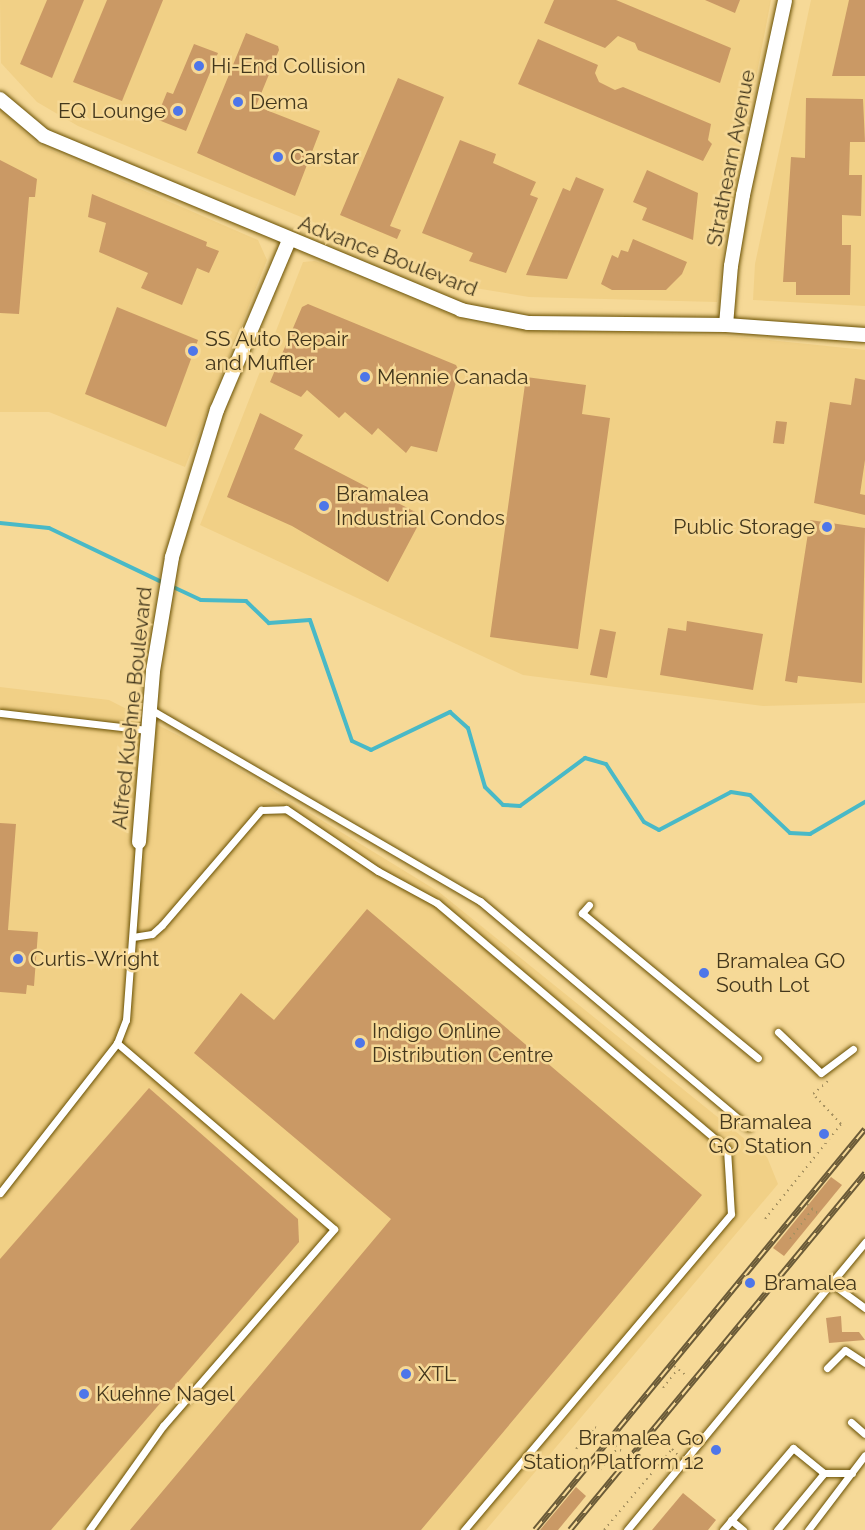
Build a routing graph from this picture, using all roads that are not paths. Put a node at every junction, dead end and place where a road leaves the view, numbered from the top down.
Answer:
1 (785, 0) edge
2 (0, 99) edge
3 (290, 240) junction
4 (726, 325) junction
5 (865, 335) edge
6 (150, 709) junction
7 (0, 713) edge
8 (148, 730) junction
9 (139, 842) joint
10 (589, 905) dead end
11 (133, 937) junction
12 (778, 1032) dead end
13 (117, 1043) junction
14 (853, 1049) dead end
15 (758, 1058) dead end
16 (748, 1127) dead end
17 (0, 1193) edge
18 (865, 1242) edge
19 (831, 1282) junction
20 (865, 1308) edge
21 (865, 1363) edge
22 (827, 1368) dead end
23 (851, 1422) dead end
24 (865, 1434) edge
25 (865, 1455) edge
26 (824, 1473) junction
27 (852, 1473) junction
28 (731, 1520) junction
29 (89, 1530) edge
30 (464, 1530) edge
31 (627, 1530) edge
32 (723, 1530) edge
33 (743, 1530) edge
34 (777, 1530) edge
35 (808, 1530) edge

1 - 4 street, Strathearn Avenue
2 - 3 street, Advance Boulevard
3 - 4 street, Advance Boulevard
3 - 6 street, Alfred Kuehne Boulevard
4 - 5 street, Advance Boulevard
6 - 8 street, Alfred Kuehne Boulevard
6 - 16 lane
7 - 8 lane
8 - 9 street, Alfred Kuehne Boulevard
9 - 11 lane
10 - 15 lane
11 - 13 lane
11 - 30 lane
12 - 14 lane
13 - 17 lane
13 - 29 lane
18 - 19 lane
19 - 20 lane
19 - 31 lane
21 - 22 lane
23 - 24 lane
25 - 27 lane
26 - 27 lane
26 - 28 lane
26 - 34 lane
27 - 35 lane
28 - 32 lane
28 - 33 lane

